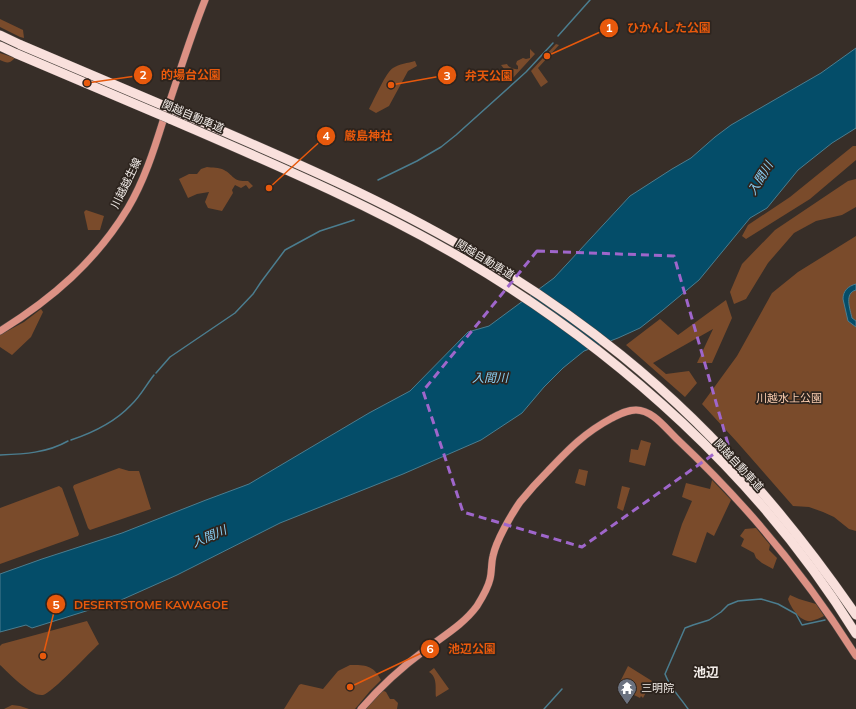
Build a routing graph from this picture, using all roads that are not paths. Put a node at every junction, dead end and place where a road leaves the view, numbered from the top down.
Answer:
1 (205, 0) edge
2 (0, 35) edge
3 (0, 47) edge
4 (0, 331) edge
5 (856, 615) edge
6 (856, 634) edge
7 (856, 656) edge
8 (361, 709) edge

1 - 4 street, 川越越生線
2 - 5 highway, 関越自動車道, bridge
3 - 6 highway, 関越自動車道, bridge
7 - 8 street

